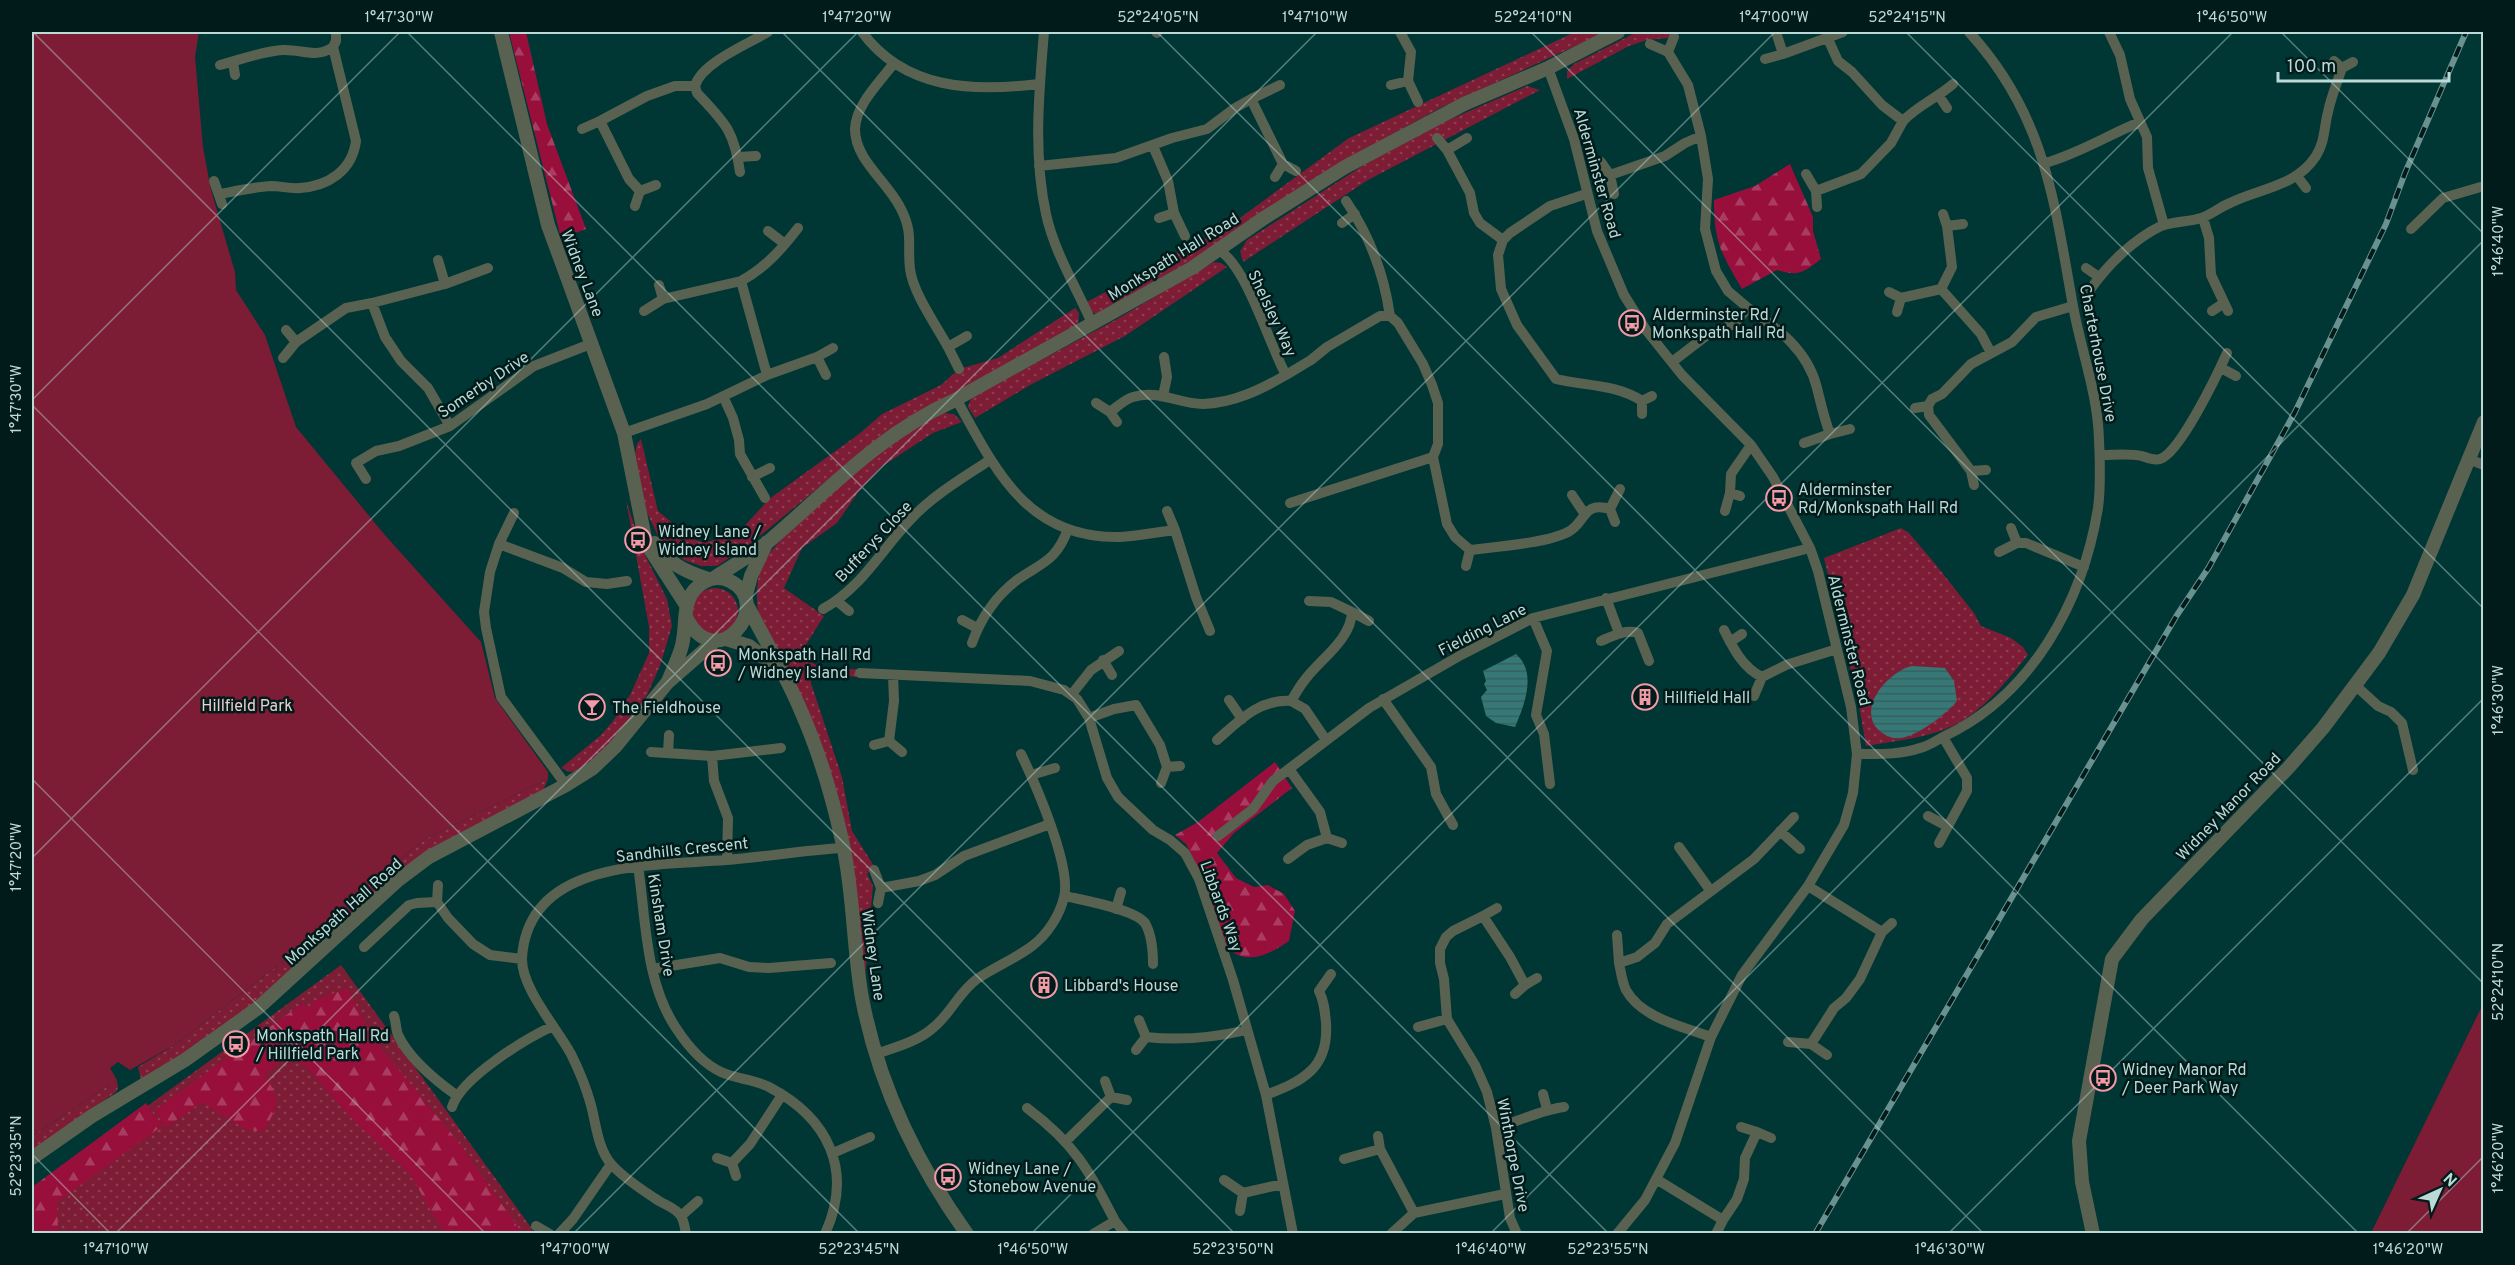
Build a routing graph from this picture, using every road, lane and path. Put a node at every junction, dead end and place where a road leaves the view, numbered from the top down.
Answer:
1 (336, 32) edge
2 (501, 32) edge
3 (768, 32) edge
4 (862, 32) edge
5 (1044, 32) edge
6 (1400, 32) edge
7 (1618, 32) edge
8 (1776, 32) edge
9 (1843, 32) edge
10 (1968, 32) edge
11 (2109, 32) edge
12 (1674, 37) dead end
13 (1828, 39) junction
14 (1650, 44) dead end
15 (333, 47) junction
16 (1668, 52) junction
17 (1782, 54) junction
18 (1765, 59) dead end
19 (234, 62) junction
20 (2353, 62) dead end
21 (894, 63) junction
22 (220, 65) dead end
23 (1548, 68) junction
24 (235, 75) dead end
25 (1408, 81) junction
26 (1040, 84) junction
27 (1953, 84) dead end
28 (1280, 85) dead end
29 (1391, 85) dead end
30 (695, 86) junction
31 (1939, 96) junction
32 (1251, 99) junction
33 (1418, 102) dead end
34 (1947, 108) dead end
35 (600, 121) junction
36 (1903, 121) junction
37 (2140, 122) junction
38 (582, 129) dead end
39 (1701, 136) junction
40 (1437, 138) dead end
41 (1467, 138) dead end
42 (1153, 146) junction
43 (1447, 150) junction
44 (756, 156) dead end
45 (738, 157) junction
46 (1601, 162) dead end
47 (2045, 163) junction
48 (1283, 164) junction
49 (1039, 166) junction
50 (1296, 171) dead end
51 (740, 172) dead end
52 (1806, 174) dead end
53 (1610, 175) junction
54 (2297, 176) junction
55 (1275, 177) dead end
56 (214, 181) dead end
57 (656, 185) dead end
58 (2484, 186) edge
59 (2306, 188) dead end
60 (640, 191) junction
61 (1816, 191) junction
62 (1586, 194) junction
63 (1614, 194) dead end
64 (1346, 201) dead end
65 (635, 206) dead end
66 (1817, 207) dead end
67 (1174, 213) junction
68 (1355, 214) junction
69 (1943, 214) dead end
70 (1159, 218) dead end
71 (2203, 218) junction
72 (1342, 223) dead end
73 (1963, 224) dead end
74 (2164, 225) junction
75 (1947, 226) junction
76 (798, 228) dead end
77 (2411, 229) dead end
78 (768, 231) dead end
79 (1185, 237) dead end
80 (1503, 240) junction
81 (785, 244) junction
82 (1219, 250) junction
83 (438, 260) dead end
84 (488, 268) dead end
85 (2086, 268) dead end
86 (2099, 277) junction
87 (741, 281) junction
88 (445, 284) junction
89 (659, 285) dead end
90 (1941, 289) junction
91 (2090, 290) dead end
92 (1889, 292) dead end
93 (1901, 298) junction
94 (663, 299) junction
95 (372, 303) junction
96 (2073, 306) junction
97 (1748, 308) junction
98 (644, 311) dead end
99 (2212, 311) dead end
100 (1897, 312) dead end
101 (1390, 316) junction
102 (1089, 326) junction
103 (286, 330) dead end
104 (967, 336) dead end
105 (296, 342) junction
106 (593, 343) junction
107 (948, 347) junction
108 (833, 348) dead end
109 (2228, 353) dead end
110 (1992, 354) junction
111 (817, 357) junction
112 (1164, 357) dead end
113 (283, 358) dead end
114 (1672, 362) junction
115 (2221, 368) junction
116 (959, 369) dead end
117 (767, 375) junction
118 (826, 375) dead end
119 (1286, 375) junction
120 (2236, 376) dead end
121 (723, 396) junction
122 (1162, 396) junction
123 (953, 401) junction
124 (1096, 403) dead end
125 (1928, 406) junction
126 (1915, 408) dead end
127 (1110, 412) junction
128 (1642, 414) dead end
129 (2484, 422) edge
130 (1117, 423) dead end
131 (450, 426) junction
132 (1850, 429) dead end
133 (624, 433) junction
134 (1830, 434) junction
135 (1804, 443) dead end
136 (1751, 444) junction
137 (2100, 455) junction
138 (1433, 457) junction
139 (2468, 459) junction
140 (990, 460) junction
141 (2484, 465) edge
142 (770, 468) dead end
143 (1986, 470) dead end
144 (1971, 471) junction
145 (752, 477) junction
146 (366, 479) dead end
147 (1307, 484) dead end
148 (1974, 485) dead end
149 (1620, 489) dead end
150 (1311, 495) junction
151 (1572, 495) dead end
152 (765, 498) dead end
153 (1290, 502) dead end
154 (1610, 509) junction
155 (1167, 511) dead end
156 (1725, 512) dead end
157 (514, 513) dead end
158 (1584, 513) junction
159 (1615, 522) dead end
160 (643, 523) junction
161 (2011, 528) dead end
162 (1068, 529) junction
163 (1175, 530) junction
164 (767, 543) junction
165 (2017, 543) junction
166 (499, 544) junction
167 (1810, 548) junction
168 (1470, 550) junction
169 (1999, 552) dead end
170 (1466, 566) dead end
171 (2084, 567) junction
172 (711, 578) junction
173 (627, 580) dead end
174 (1606, 598) junction
175 (746, 600) junction
176 (837, 600) junction
177 (1309, 601) dead end
178 (823, 609) dead end
179 (686, 611) junction
180 (849, 611) dead end
181 (1352, 612) junction
182 (1533, 618) junction
183 (962, 620) dead end
184 (1369, 621) dead end
185 (977, 628) junction
186 (1724, 630) dead end
187 (1210, 631) dead end
188 (1618, 633) junction
189 (1742, 634) dead end
190 (720, 640) junction
191 (1601, 641) dead end
192 (1730, 642) junction
193 (972, 643) dead end
194 (1838, 649) junction
195 (1119, 651) dead end
196 (1103, 660) junction
197 (1648, 661) dead end
198 (780, 670) junction
199 (860, 673) dead end
200 (893, 675) junction
201 (1112, 675) dead end
202 (1762, 677) junction
203 (667, 683) junction
204 (2355, 685) junction
205 (1072, 694) junction
206 (1754, 696) dead end
207 (1229, 699) dead end
208 (1383, 699) junction
209 (1291, 701) junction
210 (1089, 718) junction
211 (1242, 719) junction
212 (669, 735) dead end
213 (1944, 737) junction
214 (1217, 740) dead end
215 (889, 741) junction
216 (1326, 741) junction
217 (874, 745) dead end
218 (781, 748) dead end
219 (902, 752) dead end
220 (651, 753) dead end
221 (668, 753) junction
222 (1021, 754) dead end
223 (1857, 754) junction
224 (711, 756) junction
225 (1180, 766) dead end
226 (1167, 767) junction
227 (1055, 768) dead end
228 (1289, 770) junction
229 (2413, 770) dead end
230 (1031, 775) junction
231 (1161, 783) dead end
232 (1550, 784) dead end
233 (566, 785) junction
234 (1928, 816) dead end
235 (1794, 817) dead end
236 (1050, 824) junction
237 (1453, 825) dead end
238 (1947, 826) junction
239 (1780, 831) junction
240 (1218, 836) dead end
241 (1326, 838) junction
242 (1342, 843) dead end
243 (1939, 843) dead end
244 (1679, 847) dead end
245 (843, 848) junction
246 (1800, 849) dead end
247 (1288, 859) dead end
248 (727, 860) junction
249 (638, 866) junction
250 (874, 870) dead end
251 (438, 885) dead end
252 (1808, 886) junction
253 (880, 888) junction
254 (1710, 890) junction
255 (1120, 892) dead end
256 (1065, 896) junction
257 (437, 902) junction
258 (878, 903) dead end
259 (1497, 908) dead end
260 (1116, 909) junction
261 (1483, 916) junction
262 (1892, 923) dead end
263 (1882, 932) junction
264 (1617, 935) dead end
265 (364, 947) dead end
266 (522, 959) junction
267 (831, 963) dead end
268 (1618, 963) junction
269 (1153, 964) dead end
270 (652, 969) junction
271 (1331, 974) dead end
272 (1537, 978) dead end
273 (1525, 985) junction
274 (1515, 994) dead end
275 (394, 1016) dead end
276 (1447, 1019) junction
277 (1139, 1020) dead end
278 (553, 1026) junction
279 (1418, 1027) dead end
280 (1247, 1030) junction
281 (1146, 1037) junction
282 (1711, 1037) junction
283 (1788, 1042) dead end
284 (1811, 1044) junction
285 (1136, 1050) dead end
286 (876, 1054) junction
287 (1827, 1055) dead end
288 (1105, 1082) dead end
289 (1543, 1094) dead end
290 (456, 1095) junction
291 (782, 1095) junction
292 (1266, 1095) junction
293 (1111, 1097) junction
294 (1126, 1100) dead end
295 (452, 1107) dead end
296 (1564, 1107) dead end
297 (1027, 1108) dead end
298 (1547, 1109) junction
299 (1741, 1127) dead end
300 (1496, 1128) junction
301 (1757, 1132) junction
302 (1378, 1136) dead end
303 (870, 1137) dead end
304 (1771, 1138) dead end
305 (1066, 1141) junction
306 (1380, 1149) junction
307 (833, 1153) junction
308 (32, 1158) edge
309 (717, 1158) dead end
310 (1344, 1159) dead end
311 (732, 1163) junction
312 (611, 1164) junction
313 (736, 1176) dead end
314 (1224, 1179) dead end
315 (1656, 1179) junction
316 (1283, 1184) junction
317 (1243, 1193) junction
318 (1505, 1194) junction
319 (698, 1201) dead end
320 (1240, 1211) dead end
321 (1414, 1214) junction
322 (681, 1216) junction
323 (1723, 1220) junction
324 (1115, 1221) junction
325 (536, 1226) dead end
326 (550, 1233) edge
327 (559, 1233) edge
328 (686, 1233) edge
329 (825, 1233) edge
330 (967, 1233) edge
331 (1093, 1233) edge
332 (1125, 1233) edge
333 (1293, 1233) edge
334 (1391, 1233) edge
335 (1517, 1233) edge
336 (1617, 1233) edge
337 (1716, 1233) edge
338 (2093, 1233) edge

1 - 15 street
2 - 106 street, Widney Lane
3 - 30 street
4 - 21 street
5 - 26 street
6 - 25 street
7 - 23 street, Monkspath Hall Road
8 - 17 street
9 - 13 street
10 - 47 street, Charterhouse Drive
11 - 37 street
12 - 16 street
13 - 17 street
13 - 36 street
14 - 16 street
15 - 19 street
15 - 56 street
16 - 39 street
17 - 18 street
19 - 22 street
19 - 24 street
20 - 54 street
21 - 26 street
21 - 107 street
23 - 62 street, Alderminster Road
23 - 82 street, Monkspath Hall Road
25 - 29 street
25 - 33 street
26 - 49 street
27 - 31 street
28 - 32 street
30 - 35 street
30 - 45 street
31 - 34 street
31 - 36 street
32 - 42 street
32 - 48 street
35 - 38 street
35 - 60 street
36 - 61 street
37 - 47 street
37 - 74 street
39 - 53 street
39 - 97 street
40 - 43 street
41 - 43 street
42 - 49 street
42 - 67 street
43 - 80 street
44 - 45 street
45 - 51 street
46 - 53 street
47 - 96 street, Charterhouse Drive
48 - 50 street
48 - 55 street
49 - 102 street
52 - 61 street
53 - 63 street
54 - 59 street
54 - 71 street
57 - 60 street
58 - 77 street
60 - 65 street
61 - 66 street
62 - 80 street
62 - 114 street, Alderminster Road
64 - 68 street
67 - 70 street
67 - 79 street
68 - 72 street
68 - 101 street
69 - 75 street
71 - 74 street
71 - 99 street
73 - 75 street
74 - 86 street
75 - 90 street
76 - 81 street
78 - 81 street
80 - 128 street
81 - 87 street
82 - 102 street, Monkspath Hall Road
82 - 119 street, Shelsley Way
83 - 88 street
84 - 88 street
85 - 86 street
86 - 91 street
87 - 94 street
87 - 117 street
88 - 95 street
89 - 94 street
90 - 93 street
90 - 110 street
92 - 93 street
93 - 100 street
94 - 98 street
95 - 105 street
95 - 131 street
96 - 110 street
96 - 137 street, Charterhouse Drive
97 - 114 street
97 - 134 street
101 - 119 street, Shelsley Way
101 - 138 street
102 - 123 street, Monkspath Hall Road
103 - 105 street
104 - 107 street
105 - 113 street
106 - 131 street, Somerby Drive
106 - 133 street, Widney Lane
107 - 116 street
108 - 111 street
109 - 115 street
110 - 125 street
111 - 117 street
111 - 118 street
112 - 122 street
114 - 136 street, Alderminster Road
115 - 120 street
115 - 137 street
117 - 121 street
119 - 122 street
121 - 133 street
121 - 145 street
122 - 127 street
123 - 140 street
123 - 164 street, Monkspath Hall Road
124 - 127 street
125 - 126 street
125 - 144 street
127 - 130 street
129 - 139 street, Widney Manor Road
131 - 146 street, Somerby Drive
132 - 134 street
133 - 160 street, Widney Lane
134 - 135 street
136 - 156 street
136 - 167 street, Alderminster Road
137 - 171 street, Charterhouse Drive
138 - 150 street
138 - 168 street
139 - 141 street
139 - 204 street, Widney Manor Road
140 - 162 street
140 - 176 street, Bufferys Close
142 - 145 street
143 - 144 street
144 - 148 street
145 - 152 street
147 - 150 street
149 - 154 street
150 - 153 street
151 - 158 street
154 - 158 street
154 - 159 street
155 - 163 street
157 - 166 street
158 - 168 street
160 - 172 street, Widney Lane
160 - 179 street, Widney Lane
161 - 165 street
162 - 163 street
162 - 185 street
163 - 187 street
164 - 172 street, Monkspath Hall Road
164 - 175 street, Monkspath Hall Road
165 - 169 street
165 - 171 street
166 - 173 street
166 - 233 street
167 - 174 street, Fielding Lane
167 - 194 street, Alderminster Road
168 - 170 street
171 - 213 street, Charterhouse Drive
172 - 175 street
172 - 179 street
174 - 182 street, Fielding Lane
174 - 188 street
175 - 190 street
175 - 198 street, Widney Lane
176 - 178 street, Bufferys Close
176 - 180 street, Bufferys Close
177 - 181 street
179 - 190 street
179 - 203 street, Monkspath Hall Road
181 - 184 street
181 - 209 street
182 - 208 street, Fielding Lane
182 - 232 street
183 - 185 street
185 - 193 street
186 - 192 street
188 - 191 street
188 - 197 street
189 - 192 street
190 - 198 street, Widney Lane
190 - 203 street, Monkspath Hall Road
192 - 202 street
194 - 202 street
194 - 223 street, Alderminster Road
195 - 196 street
196 - 201 street
196 - 205 street
198 - 245 street, Widney Lane
199 - 200 street
200 - 205 street
200 - 215 street
202 - 206 street
203 - 233 street, Monkspath Hall Road
204 - 229 street
204 - 338 street, Widney Manor Road
205 - 210 street, Libbards Way
207 - 211 street
208 - 216 street, Fielding Lane
208 - 237 street
209 - 211 street
209 - 216 street
210 - 226 street
210 - 280 street, Libbards Way
211 - 214 street
212 - 221 street
213 - 223 street, Charterhouse Drive
213 - 238 street
215 - 217 street
215 - 219 street
216 - 228 street, Fielding Lane
218 - 224 street
220 - 221 street
221 - 224 street
222 - 230 street
223 - 252 street, Alderminster Road
224 - 248 street
225 - 226 street
226 - 231 street
227 - 230 street
228 - 240 street, Fielding Lane
228 - 241 street
230 - 236 street
233 - 308 street, Monkspath Hall Road
234 - 238 street
235 - 239 street
236 - 253 street
236 - 256 street
238 - 243 street
239 - 246 street
239 - 254 street
241 - 242 street
241 - 247 street
244 - 254 street
245 - 248 street, Sandhills Crescent
245 - 286 street, Widney Lane
248 - 249 street, Sandhills Crescent
249 - 266 street, Sandhills Crescent
249 - 270 street, Kinsham Drive
250 - 253 street
251 - 257 street
252 - 263 street
252 - 282 street, Alderminster Road
253 - 258 street
254 - 268 street
255 - 260 street
256 - 260 street
256 - 286 street
257 - 265 street
257 - 266 street
259 - 261 street, Winthorpe Drive
260 - 269 street
261 - 273 street
261 - 276 street, Winthorpe Drive
262 - 263 street
263 - 284 street
264 - 268 street
266 - 278 street, Sandhills Crescent
267 - 270 street
268 - 282 street
270 - 291 street, Kinsham Drive
271 - 292 street
272 - 273 street
273 - 274 street
275 - 290 street
276 - 279 street
276 - 300 street, Winthorpe Drive
277 - 281 street
278 - 290 street
278 - 312 street, Sandhills Crescent
280 - 281 street
280 - 292 street, Libbards Way
281 - 285 street
282 - 315 street, Alderminster Road
283 - 284 street
284 - 287 street
286 - 330 street, Widney Lane
288 - 293 street
289 - 298 street
290 - 295 street
291 - 307 street, Kinsham Drive
291 - 311 street
292 - 316 street, Libbards Way
293 - 294 street
293 - 305 street
296 - 298 street
297 - 305 street
298 - 300 street
299 - 301 street
300 - 318 street, Winthorpe Drive
301 - 304 street
301 - 323 street
302 - 306 street
303 - 307 street
305 - 324 street
306 - 310 street
306 - 321 street
307 - 329 street, Kinsham Drive
309 - 311 street
311 - 313 street
312 - 322 street, Sandhills Crescent
312 - 327 street
314 - 317 street
315 - 323 street
315 - 336 street, Alderminster Road
316 - 317 street
316 - 333 street, Libbards Way
317 - 320 street
318 - 321 street
318 - 335 street, Winthorpe Drive
319 - 322 street
321 - 334 street
322 - 328 street
323 - 337 street
324 - 331 street
324 - 332 street
325 - 326 street

